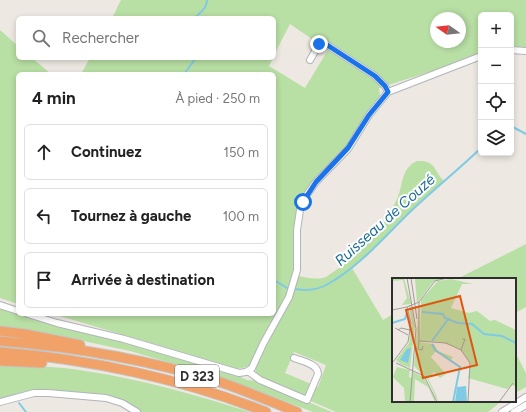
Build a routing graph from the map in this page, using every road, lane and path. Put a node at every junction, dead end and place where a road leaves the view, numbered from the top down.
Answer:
1 (514, 50) edge
2 (526, 51) edge
3 (478, 57) edge
4 (310, 60) dead end
5 (388, 92) junction
6 (0, 305) edge
7 (16, 310) edge
8 (34, 316) edge
9 (0, 331) edge
10 (0, 341) edge
11 (0, 352) edge
12 (94, 352) junction
13 (294, 358) dead end
14 (0, 361) edge
15 (94, 364) junction
16 (248, 371) junction
17 (526, 397) edge
18 (0, 402) edge
19 (526, 405) edge
20 (137, 412) edge
21 (266, 412) edge
22 (297, 412) edge
23 (502, 412) edge
24 (514, 412) edge

1 - 2 street
3 - 5 street
4 - 5 street
5 - 16 street
6 - 7 street
8 - 16 street
9 - 12 highway
10 - 12 highway, D 323
11 - 15 highway, D 323
12 - 22 highway, D 323
13 - 16 street
14 - 15 highway
15 - 21 highway, D 323
17 - 23 street
18 - 20 street
19 - 24 street

